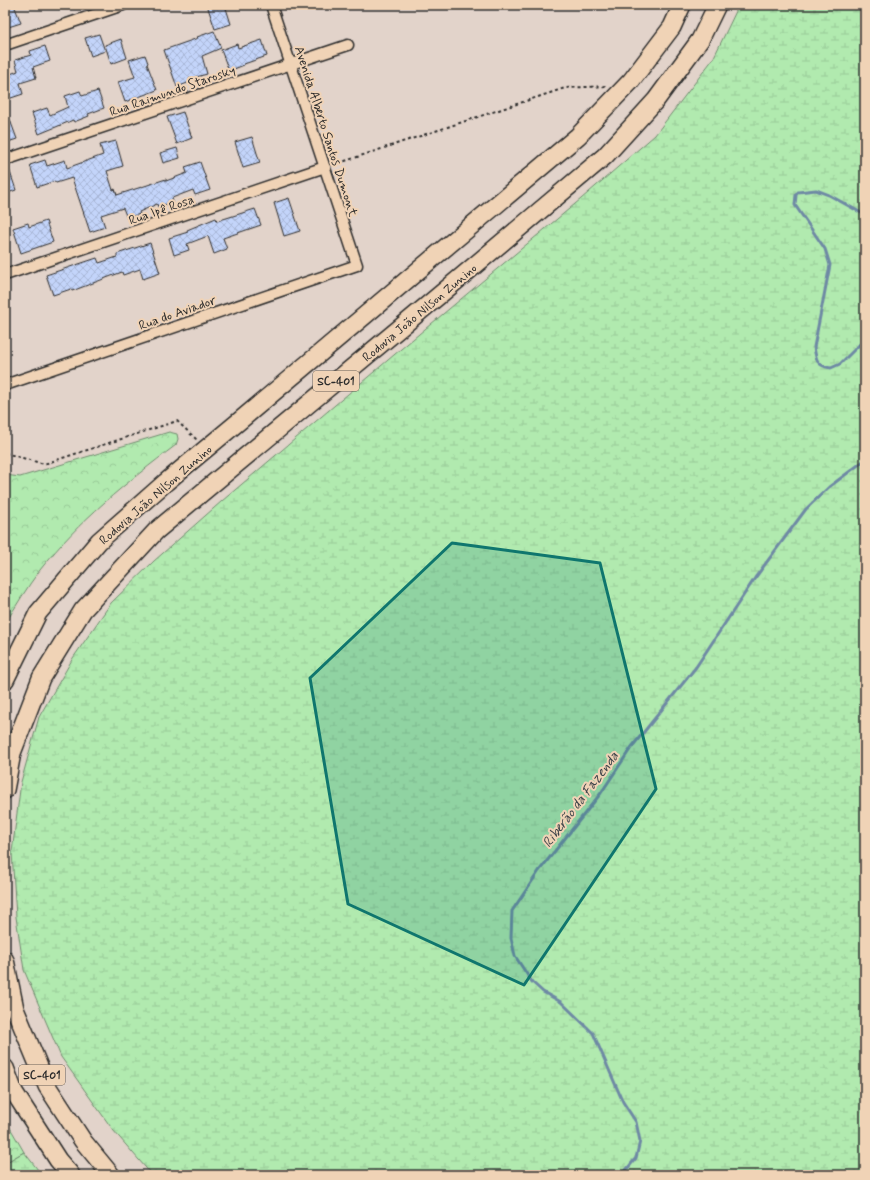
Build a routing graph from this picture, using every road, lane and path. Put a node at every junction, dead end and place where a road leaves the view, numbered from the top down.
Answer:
1 (123, 5) edge
2 (271, 5) edge
3 (682, 5) edge
4 (717, 5) edge
5 (5, 45) edge
6 (348, 45) dead end
7 (291, 64) junction
8 (608, 86) dead end
9 (5, 160) edge
10 (325, 167) junction
11 (357, 265) joint
12 (5, 275) edge
13 (5, 385) edge
14 (208, 448) junction
15 (5, 453) edge
16 (5, 680) edge
17 (5, 790) edge
18 (5, 960) edge
19 (5, 1068) edge
20 (70, 1175) edge
21 (111, 1175) edge

1 - 5 street
2 - 7 street, Avenida Alberto Santos Dumont
3 - 14 highway, Rodovia João Nilson Zunino / SC-401
4 - 17 highway, Rodovia João Nilson Zunino / SC-401
6 - 7 street, Rua Raimundo Starosky
7 - 9 street, Rua Raimundo Starosky
7 - 10 street, Avenida Alberto Santos Dumont
8 - 10 path
10 - 11 street, Avenida Alberto Santos Dumont
10 - 12 street, Rua Ipê Rosa
11 - 13 street, Rua do Aviador
14 - 15 path
14 - 16 highway, Rodovia João Nilson Zunino / SC-401
18 - 21 highway, SC-401
19 - 20 highway, SC-401

